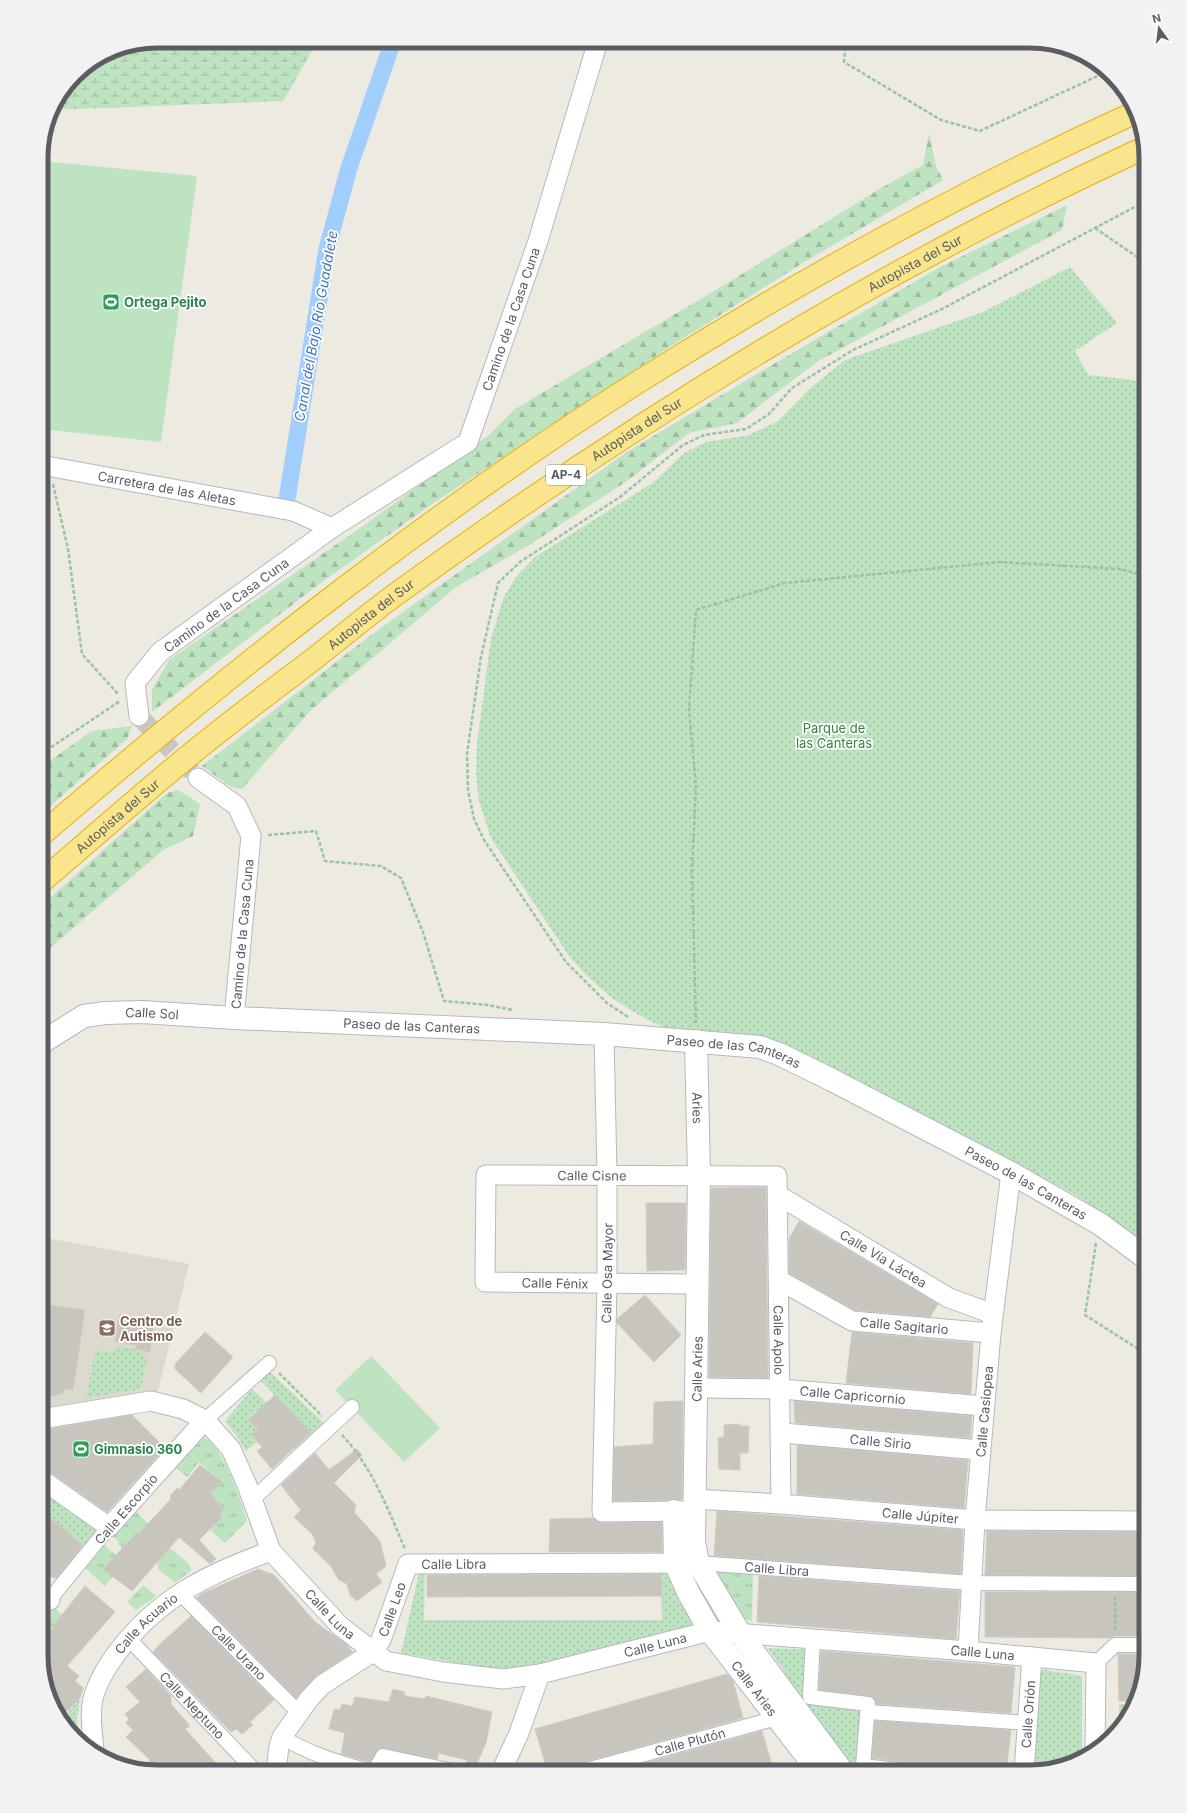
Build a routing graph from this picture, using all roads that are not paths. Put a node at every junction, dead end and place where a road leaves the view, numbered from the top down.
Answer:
1 (596, 48) edge
2 (1131, 115) edge
3 (1139, 151) edge
4 (48, 466) edge
5 (332, 528) junction
6 (139, 716) tunnel mouth
7 (198, 778) tunnel mouth
8 (48, 829) edge
9 (48, 876) edge
10 (234, 1018) junction
11 (270, 1019) joint
12 (604, 1034) junction
13 (48, 1039) edge
14 (696, 1041) junction
15 (1011, 1173) junction
16 (607, 1175) junction
17 (699, 1175) junction
18 (777, 1176) joint
19 (778, 1195) junction
20 (1139, 1253) edge
21 (779, 1280) junction
22 (485, 1282) joint
23 (607, 1284) junction
24 (698, 1284) junction
25 (993, 1314) junction
26 (991, 1333) junction
27 (269, 1362) road end
28 (697, 1388) junction
29 (781, 1389) junction
30 (984, 1406) junction
31 (352, 1407) dead end
32 (48, 1418) edge
33 (205, 1420) junction
34 (782, 1433) junction
35 (980, 1450) junction
36 (48, 1484) edge
37 (253, 1499) junction
38 (781, 1504) junction
39 (688, 1507) junction
40 (602, 1512) joint
41 (975, 1520) junction
42 (1139, 1521) edge
43 (109, 1526) junction
44 (271, 1551) junction
45 (675, 1562) junction
46 (698, 1563) junction
47 (408, 1564) joint
48 (972, 1583) junction
49 (1139, 1584) edge
50 (179, 1592) junction
51 (48, 1597) edge
52 (710, 1631) junction
53 (739, 1632) junction
54 (128, 1638) junction
55 (813, 1638) junction
56 (1139, 1646) edge
57 (968, 1650) junction
58 (373, 1652) junction
59 (1032, 1657) junction
60 (1096, 1664) junction
61 (540, 1674) junction
62 (868, 1712) junction
63 (299, 1713) junction
64 (777, 1718) junction
65 (1028, 1723) junction
66 (282, 1737) junction
67 (1094, 1743) edge
68 (94, 1744) edge
69 (249, 1765) edge
70 (277, 1765) edge
71 (348, 1765) edge
72 (377, 1765) edge
73 (425, 1765) edge
74 (504, 1765) edge
75 (605, 1765) edge
76 (813, 1765) edge
77 (838, 1765) edge
78 (863, 1765) edge
79 (1025, 1765) edge

1 - 5 street, Camino de la Casa Cuna
2 - 8 highway, AP-4
3 - 9 highway, Autopista del Sur / AP-4
4 - 5 street, Carretera de las Aletas
5 - 6 street, Camino de la Casa Cuna
7 - 10 street, Camino de la Casa Cuna
10 - 11 street, Calle Sol
10 - 13 street, Calle Sol
11 - 12 street, Paseo de las Canteras
12 - 14 street, Paseo de las Canteras
12 - 16 street, Calle Osa Mayor
14 - 15 street, Paseo de las Canteras
14 - 17 street, Aries
15 - 20 street, Paseo de las Canteras
15 - 25 street, Calle Casiopea
16 - 17 street, Calle Cisne
16 - 22 street, Calle Cisne
16 - 23 street, Calle Osa Mayor
17 - 18 street, Calle Cisne
17 - 24 street, Calle Aries
18 - 19 street, Calle Apolo
19 - 21 street, Calle Apolo
19 - 25 street, Calle Vía Láctea
21 - 26 street, Calle Sagitario
21 - 29 street, Calle Apolo
22 - 23 street, Calle Fénix
23 - 24 street, Calle Fénix
23 - 40 street, Calle Osa Mayor
24 - 28 street, Calle Aries
25 - 26 street, Calle Casiopea
26 - 30 street, Calle Casiopea
27 - 33 street, Calle Escorpio
28 - 29 street, Calle Capricornio
28 - 39 street, Calle Aries
29 - 30 street, Calle Capricornio
29 - 34 street, Calle Apolo
30 - 35 street, Calle Casiopea
31 - 37 street
32 - 33 street, Calle Luna
33 - 37 street, Calle Luna
33 - 43 street, Calle Escorpio
34 - 35 street, Calle Sirio
34 - 38 street, Calle Apolo
35 - 41 street, Calle Casiopea
36 - 43 street
37 - 44 street, Calle Luna
38 - 39 street, Calle Júpiter
38 - 41 street, Calle Júpiter
39 - 40 street, Calle Júpiter
39 - 45 street, Calle Aries
39 - 46 street, Calle Aries
41 - 42 street, Calle Júpiter
41 - 48 street, Calle Casiopea
43 - 51 street, Calle Escorpio
44 - 50 street, Calle Acuario
44 - 58 street, Calle Luna
45 - 46 street, Calle Libra
45 - 47 street, Calle Libra
45 - 52 street, Calle Aries
46 - 48 street, Calle Libra
46 - 53 street, Calle Aries
47 - 58 street, Calle Leo
48 - 49 street, Calle Libra
48 - 57 street, Calle Casiopea
50 - 54 street, Calle Acuario
50 - 63 street, Calle Urano
52 - 53 street, Calle Luna
52 - 61 street, Calle Luna
52 - 64 street, Calle Aries
53 - 55 street, Calle Luna
53 - 77 street, Calle Aries
54 - 68 street, Calle Acuario
54 - 69 street, Calle Neptuno
55 - 57 street, Calle Luna
55 - 62 street
56 - 60 street
57 - 59 street, Calle Luna
58 - 61 street, Calle Luna
58 - 63 street, Calle Leo
59 - 60 street, Calle Luna
59 - 65 street, Calle Orión
60 - 67 street
61 - 74 street
62 - 65 street
62 - 78 street
63 - 66 street, Calle Leo
64 - 75 street, Calle Plutón
64 - 76 street, Calle Aries
65 - 79 street, Calle Orión
66 - 70 street, Calle Leo
66 - 71 street
72 - 73 street

